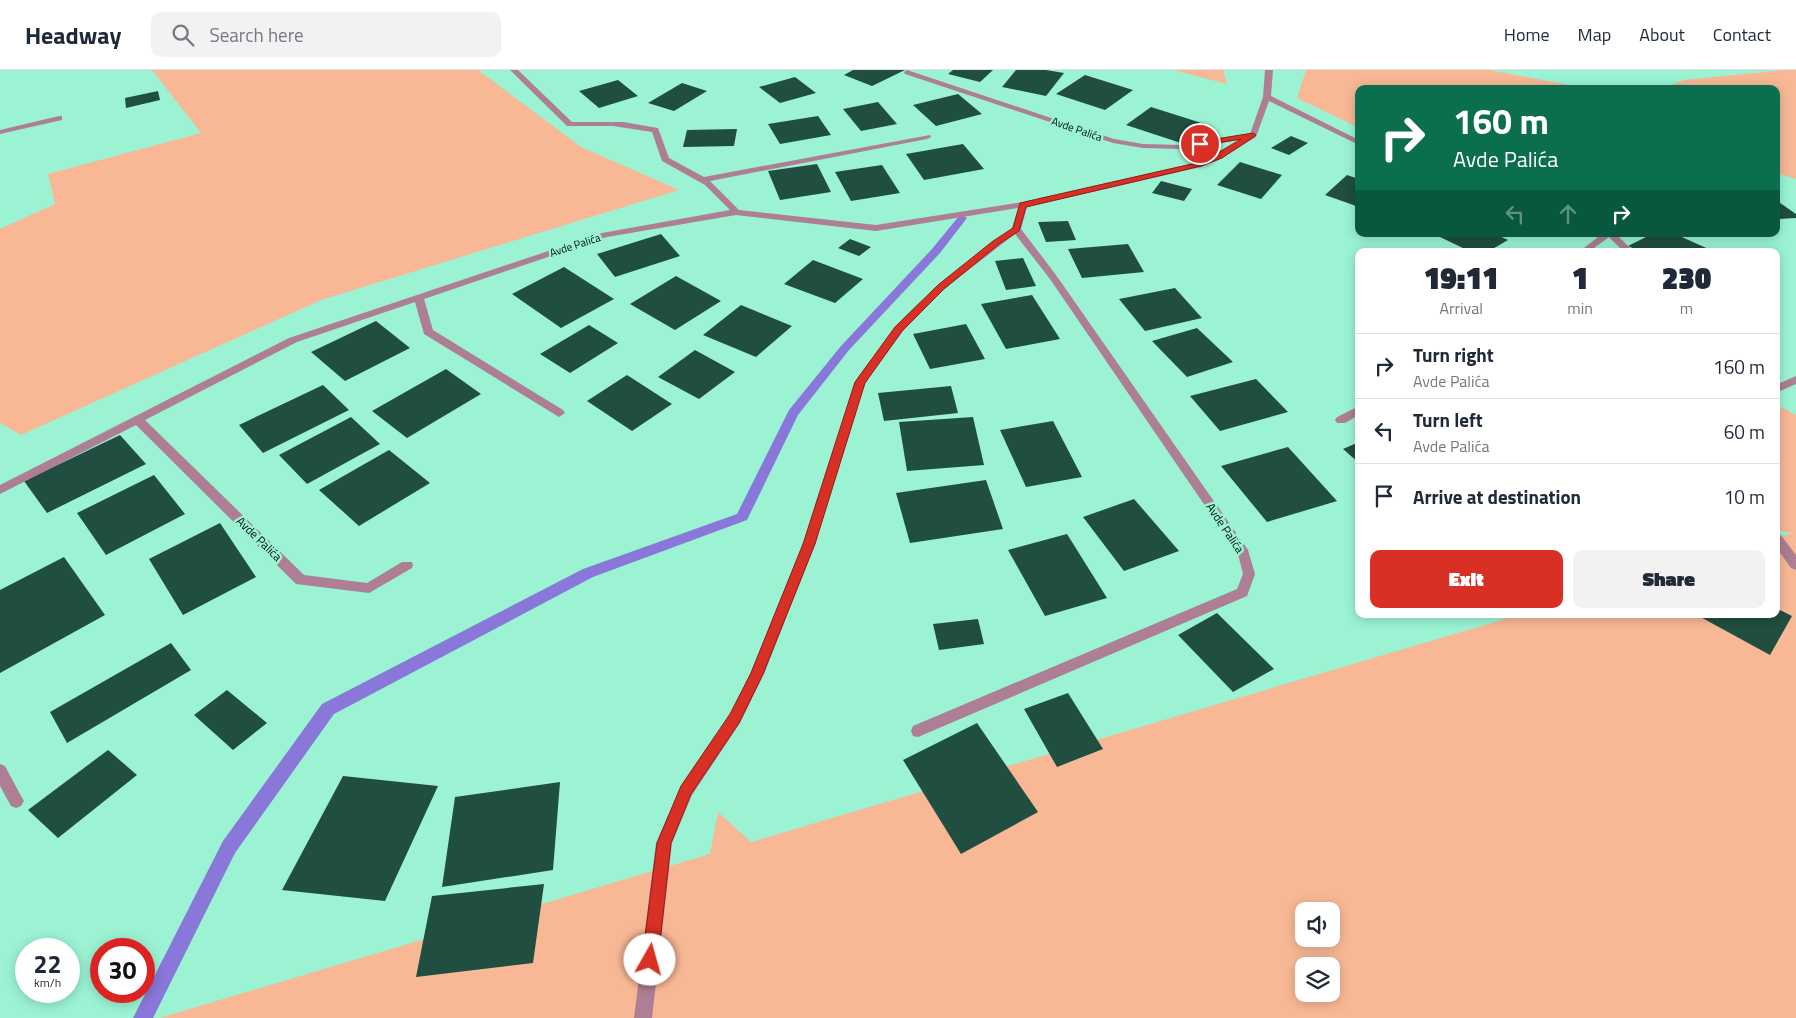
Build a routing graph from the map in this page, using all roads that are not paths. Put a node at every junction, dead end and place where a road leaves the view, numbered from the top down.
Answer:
1 (514, 70) edge
2 (1269, 70) edge
3 (908, 72) dead end
4 (1267, 97) junction
5 (59, 118) dead end
6 (0, 132) edge
7 (1253, 135) junction
8 (927, 137) dead end
9 (1355, 141) edge
10 (702, 180) junction
11 (1023, 205) junction
12 (736, 212) junction
13 (1016, 229) junction
14 (1603, 237) edge
15 (1615, 237) edge
16 (1588, 248) edge
17 (1625, 248) edge
18 (418, 297) junction
19 (1796, 379) edge
20 (1780, 388) edge
21 (559, 412) dead end
22 (1355, 412) edge
23 (137, 420) junction
24 (1341, 420) dead end
25 (0, 490) edge
26 (1780, 543) edge
27 (407, 565) dead end
28 (1796, 565) edge
29 (918, 731) dead end
30 (0, 771) edge
31 (16, 801) dead end
32 (643, 1018) edge

1 - 10 street
2 - 4 street
3 - 7 street, Avde Palića
4 - 7 street
4 - 9 street
5 - 6 street
7 - 11 street, Avde Palića
8 - 10 street
10 - 12 street
11 - 12 street, Avde Palića
11 - 13 street
12 - 18 street, Avde Palića
13 - 29 street, Avde Palića
13 - 32 street
14 - 16 street
15 - 17 street
18 - 21 street
18 - 23 street, Avde Palića
19 - 20 street
22 - 24 street
23 - 25 street, Avde Palića
23 - 27 street, Avde Palića
26 - 28 street
30 - 31 street

